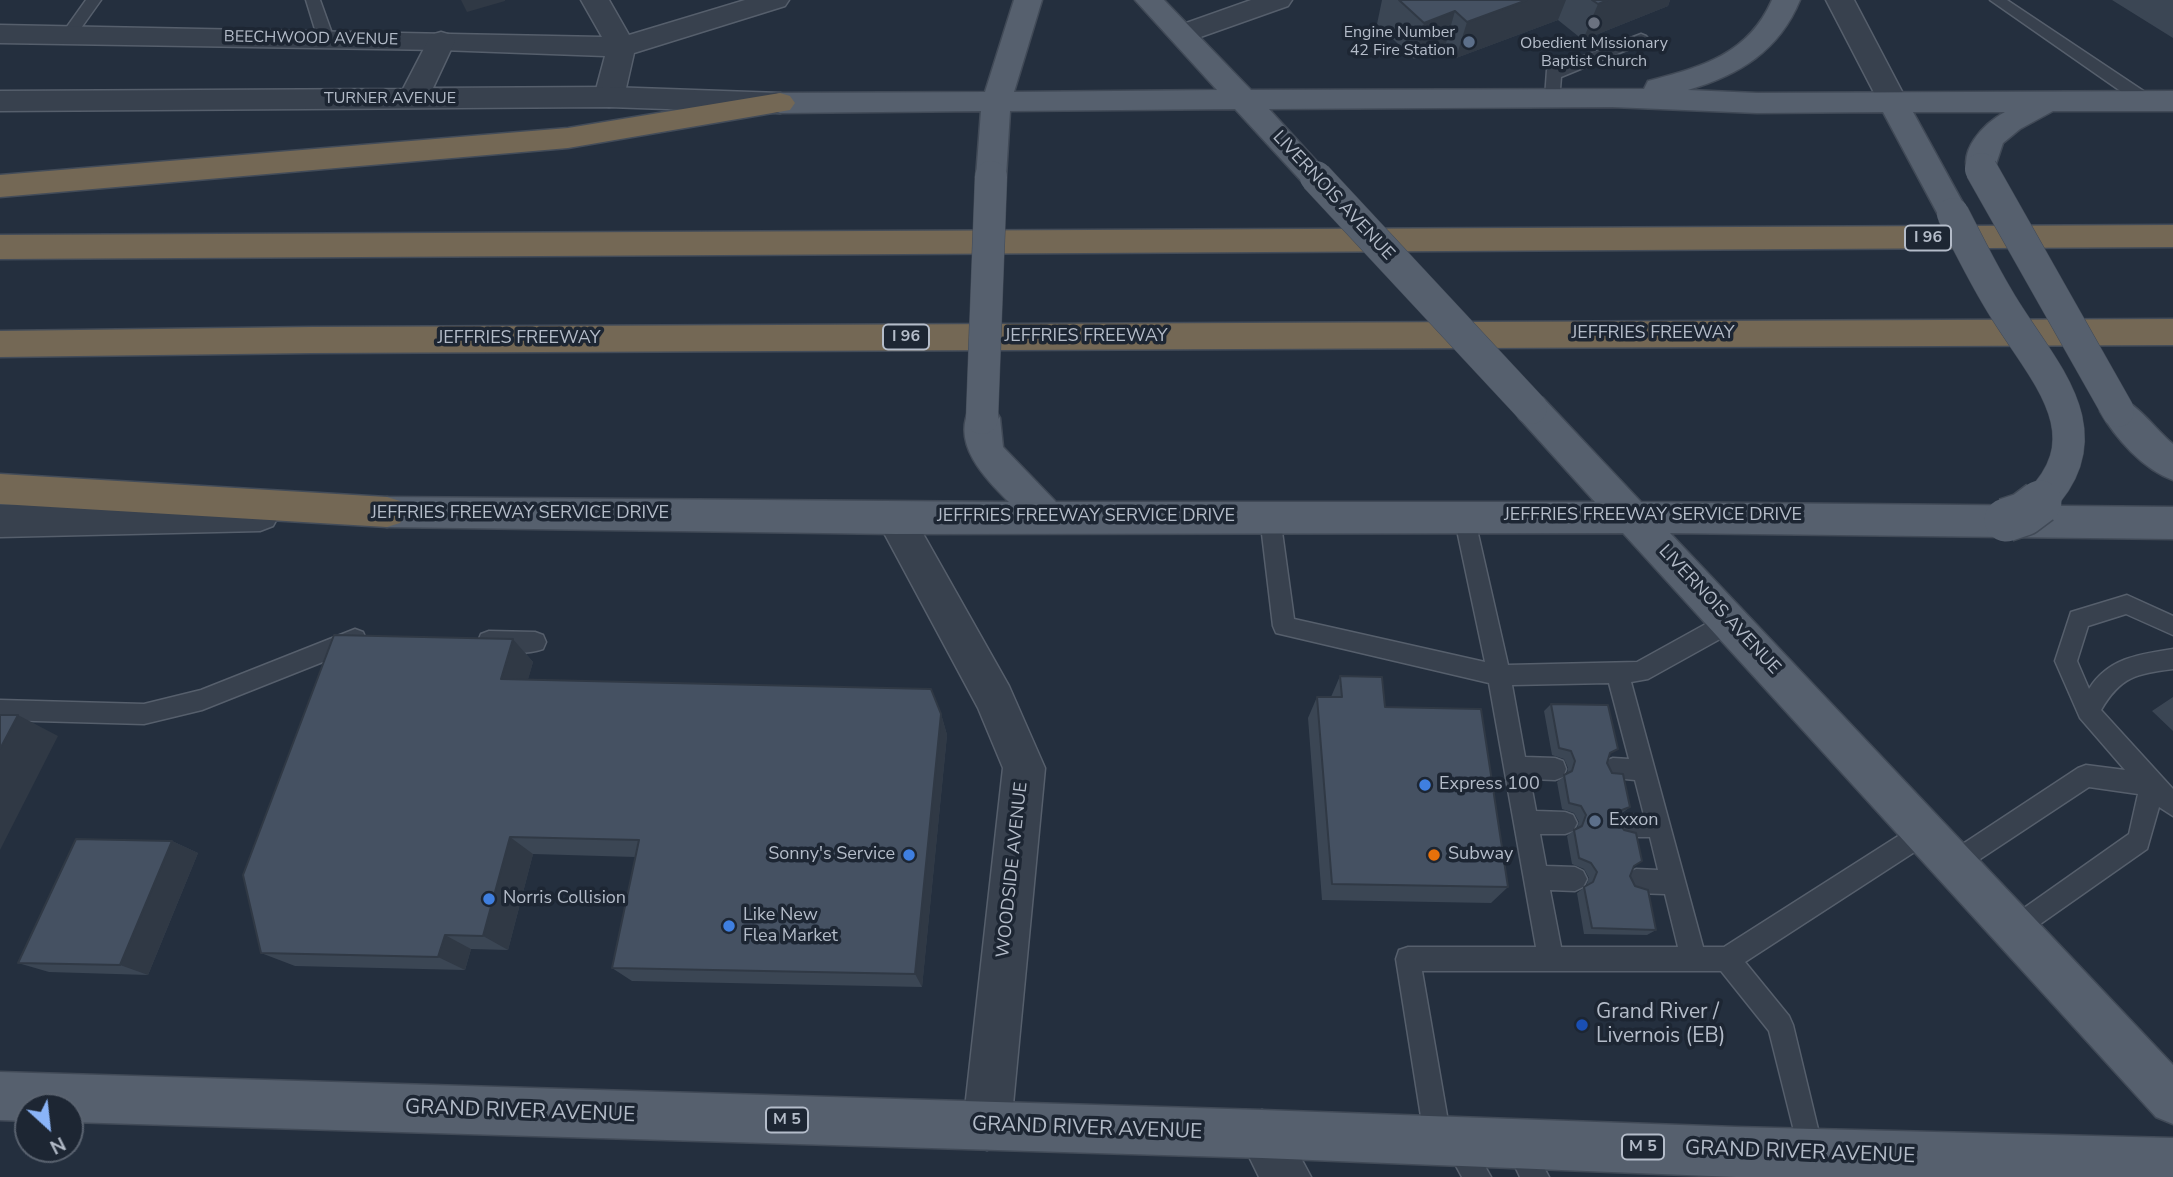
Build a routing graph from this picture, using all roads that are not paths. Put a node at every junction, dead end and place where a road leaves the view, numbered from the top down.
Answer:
1 (94, 0) edge
2 (313, 0) edge
3 (595, 0) edge
4 (775, 0) edge
5 (1028, 0) edge
6 (1149, 0) edge
7 (1278, 0) edge
8 (1786, 0) edge
9 (1840, 0) edge
10 (1997, 0) edge
11 (0, 34) edge
12 (1182, 34) junction
13 (69, 35) junction
14 (326, 39) junction
15 (1641, 39) dead end
16 (441, 41) junction
17 (621, 47) junction
18 (610, 97) junction
19 (1612, 97) junction
20 (413, 99) junction
21 (1553, 99) junction
22 (0, 101) edge
23 (1245, 101) junction
24 (2160, 101) edge
25 (780, 103) junction
26 (996, 103) junction
27 (2047, 103) junction
28 (1899, 114) junction
29 (0, 186) edge
30 (2173, 236) edge
31 (0, 247) edge
32 (2173, 332) edge
33 (0, 344) edge
34 (2173, 465) edge
35 (0, 489) edge
36 (387, 512) junction
37 (1046, 516) junction
38 (1464, 516) junction
39 (1631, 516) junction
40 (1269, 517) junction
41 (895, 518) junction
42 (2006, 520) junction
43 (0, 521) edge
44 (2173, 523) edge
45 (1730, 622) junction
46 (2173, 626) edge
47 (374, 637) edge
48 (468, 640) edge
49 (535, 642) dead end
50 (2173, 659) edge
51 (1617, 672) junction
52 (1499, 675) junction
53 (0, 709) edge
54 (2088, 711) junction
55 (1516, 768) junction
56 (1555, 769) dead end
57 (1613, 769) edge
58 (1643, 770) junction
59 (2152, 785) junction
60 (2173, 805) edge
61 (1527, 822) junction
62 (1565, 823) dead end
63 (1625, 826) edge
64 (1659, 826) junction
65 (1940, 847) junction
66 (1536, 878) junction
67 (1575, 879) dead end
68 (1636, 881) edge
69 (1674, 883) junction
70 (2016, 929) junction
71 (1551, 959) junction
72 (1694, 959) junction
73 (1727, 959) junction
74 (0, 1096) edge
75 (2173, 1100) edge
76 (987, 1126) junction
77 (1262, 1134) junction
78 (1458, 1154) edge
79 (1811, 1154) junction
80 (1526, 1160) edge
81 (2173, 1163) edge
82 (1286, 1177) edge

1 - 13 lane
2 - 14 lane
3 - 17 street
4 - 17 street, BEECHWOOD AVENUE
5 - 26 main road
6 - 12 main road, LIVERNOIS AVENUE
7 - 12 street
8 - 19 main road
9 - 28 street
10 - 24 lane
11 - 13 street, BEECHWOOD AVENUE
12 - 23 main road, LIVERNOIS AVENUE
13 - 14 street, BEECHWOOD AVENUE
14 - 16 street, BEECHWOOD AVENUE
15 - 21 lane
16 - 17 street, BEECHWOOD AVENUE
16 - 20 street
17 - 18 street
18 - 20 street, TURNER AVENUE
18 - 25 street, TURNER AVENUE
19 - 21 main road
19 - 28 main road
20 - 22 street, TURNER AVENUE
21 - 23 main road
23 - 26 main road
23 - 39 main road, LIVERNOIS AVENUE, bridge
24 - 27 main road
25 - 26 main road
25 - 29 highway
26 - 37 main road, bridge
27 - 28 main road
27 - 34 main road, bridge
28 - 42 main road, bridge
30 - 31 highway, I 96
32 - 33 highway, JEFFRIES FREEWAY / I 96
35 - 36 highway
36 - 41 main road, JEFFRIES FREEWAY SERVICE DRIVE
36 - 43 street, JEFFRIES FREEWAY SERVICE DRIVE
37 - 40 main road, JEFFRIES FREEWAY SERVICE DRIVE
37 - 41 main road, JEFFRIES FREEWAY SERVICE DRIVE
38 - 39 main road, JEFFRIES FREEWAY SERVICE DRIVE
38 - 40 main road, JEFFRIES FREEWAY SERVICE DRIVE
38 - 52 lane
39 - 42 main road, JEFFRIES FREEWAY SERVICE DRIVE
39 - 45 main road, LIVERNOIS AVENUE
40 - 52 lane
41 - 76 street, WOODSIDE AVENUE
42 - 44 main road, JEFFRIES FREEWAY SERVICE DRIVE
45 - 51 lane
45 - 65 main road, LIVERNOIS AVENUE
46 - 54 lane
47 - 53 lane
48 - 49 lane
50 - 54 lane
51 - 52 lane
51 - 58 lane
52 - 55 lane
54 - 59 lane
55 - 56 lane
55 - 61 lane
57 - 58 lane
58 - 64 lane
59 - 60 lane
59 - 65 lane
59 - 70 lane
61 - 62 lane
61 - 66 lane
63 - 64 lane
64 - 69 lane
65 - 70 main road, LIVERNOIS AVENUE
65 - 73 lane
66 - 67 lane
66 - 71 lane
68 - 69 lane
69 - 72 lane
70 - 75 main road, LIVERNOIS AVENUE
71 - 72 lane
71 - 78 lane
72 - 73 lane
73 - 79 lane
74 - 76 main road, GRAND RIVER AVENUE / M 5
76 - 77 main road, GRAND RIVER AVENUE / M 5
77 - 78 main road, GRAND RIVER AVENUE / M 5
77 - 82 street
78 - 80 main road, GRAND RIVER AVENUE / M 5
79 - 80 main road, GRAND RIVER AVENUE / M 5
79 - 81 main road, GRAND RIVER AVENUE / M 5

